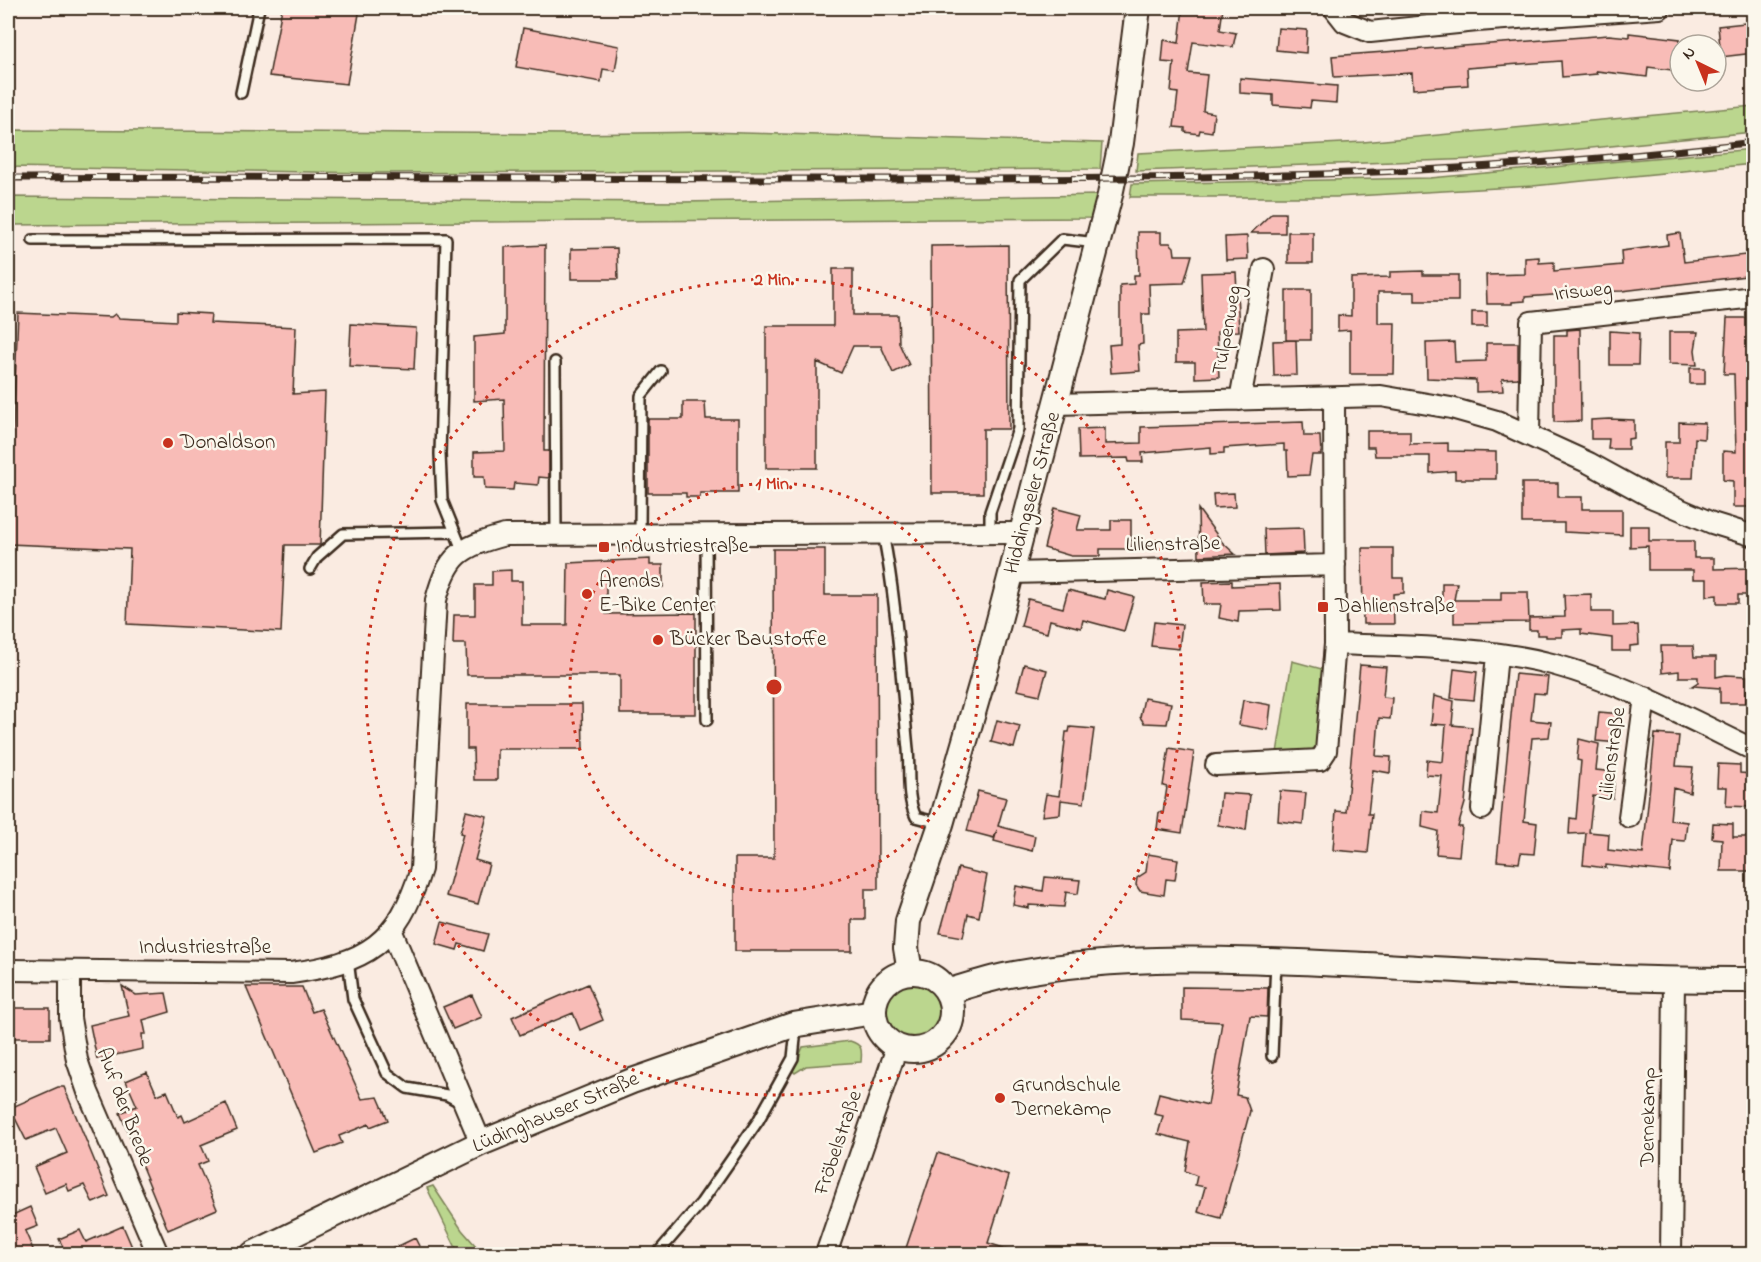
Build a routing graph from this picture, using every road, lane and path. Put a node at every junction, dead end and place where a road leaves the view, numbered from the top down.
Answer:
1 (259, 8) edge
2 (1138, 8) edge
3 (1334, 8) edge
4 (1660, 8) edge
5 (1606, 9) edge
6 (241, 93) dead end
7 (33, 240) dead end
8 (1097, 243) junction
9 (1264, 269) dead end
10 (1754, 297) edge
11 (555, 362) dead end
12 (661, 371) dead end
13 (1334, 398) junction
14 (1240, 400) junction
15 (1056, 405) junction
16 (1529, 435) junction
17 (454, 532) junction
18 (883, 533) junction
19 (990, 533) junction
20 (1022, 533) junction
21 (640, 534) junction
22 (706, 534) junction
23 (556, 535) junction
24 (1754, 536) edge
25 (463, 552) junction
26 (1335, 565) junction
27 (310, 569) dead end
28 (1012, 573) junction
29 (1335, 644) junction
30 (1497, 655) junction
31 (1645, 697) junction
32 (707, 720) dead end
33 (1754, 750) edge
34 (1216, 765) dead end
35 (1482, 809) dead end
36 (1629, 817) dead end
37 (941, 824) junction
38 (392, 932) junction
39 (348, 960) junction
40 (1276, 961) junction
41 (8, 970) edge
42 (70, 971) junction
43 (910, 972) junction
44 (1674, 980) junction
45 (1754, 980) edge
46 (947, 992) junction
47 (874, 1012) junction
48 (793, 1025) junction
49 (897, 1047) junction
50 (1272, 1056) dead end
51 (465, 1104) junction
52 (481, 1143) junction
53 (158, 1254) edge
54 (253, 1254) edge
55 (657, 1254) edge
56 (826, 1254) edge
57 (1671, 1254) edge

1 - 6 lane
2 - 8 street, Hiddingseler Straße
3 - 5 street
4 - 5 street
7 - 17 lane
8 - 15 street, Hiddingseler Straße
8 - 19 lane
9 - 14 street, Tulpenweg
10 - 16 street, Irisweg
11 - 23 lane
12 - 21 lane
13 - 14 street
13 - 16 street
13 - 26 street
14 - 15 street
15 - 20 street, Hiddingseler Straße
16 - 24 street
17 - 25 lane
17 - 27 lane
18 - 19 street, Industriestraße
18 - 22 street, Industriestraße
18 - 37 lane
19 - 20 street, Industriestraße
20 - 28 street, Hiddingseler Straße
21 - 22 street, Industriestraße
21 - 23 street, Industriestraße
22 - 32 lane
23 - 25 street, Industriestraße
25 - 38 street, Industriestraße
26 - 28 street, Lilienstraße
26 - 29 street
28 - 37 street, Hiddingseler Straße
29 - 30 street, Lilienstraße
29 - 34 street
30 - 31 street, Lilienstraße
30 - 35 street
31 - 33 street, Lilienstraße
31 - 36 street, Lilienstraße
37 - 43 street, Hiddingseler Straße
38 - 39 street, Industriestraße
38 - 51 street
39 - 42 street, Industriestraße
39 - 51 lane
40 - 44 street
40 - 46 street
40 - 50 lane
41 - 42 street, Industriestraße
42 - 53 street, Auf der Brede
43 - 46 street
43 - 47 street
44 - 45 street
44 - 57 street, Dernekamp
46 - 49 street
47 - 48 street, Lüdinghauser Straße
47 - 49 street
48 - 52 street, Lüdinghauser Straße
48 - 55 lane
49 - 56 street, Fröbelstraße
51 - 52 street
52 - 54 street, Lüdinghauser Straße

